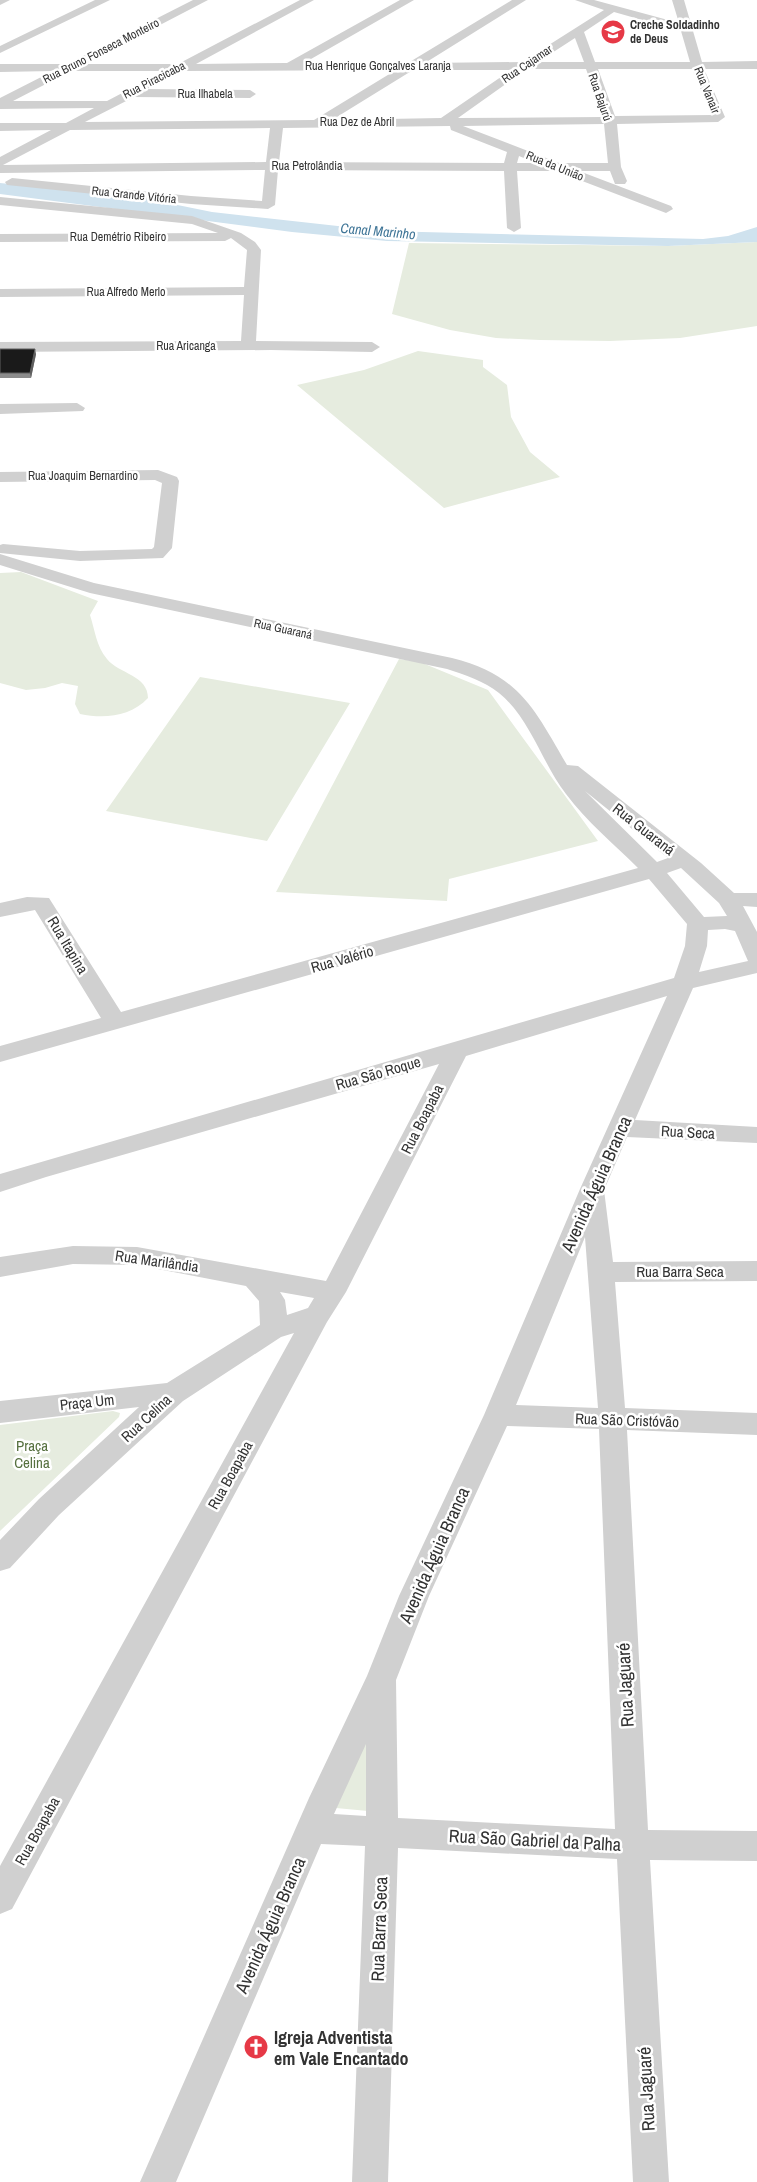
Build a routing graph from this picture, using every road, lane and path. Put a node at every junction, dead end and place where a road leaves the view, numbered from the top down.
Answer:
1 (4, 0) edge
2 (104, 0) edge
3 (202, 0) edge
4 (308, 0) edge
5 (408, 0) edge
6 (520, 0) edge
7 (581, 0) edge
8 (600, 0) edge
9 (678, 0) edge
10 (0, 2) edge
11 (621, 5) edge
12 (684, 25) junction
13 (578, 30) junction
14 (0, 50) edge
15 (757, 65) edge
16 (182, 66) junction
17 (290, 66) junction
18 (412, 66) junction
19 (524, 66) junction
20 (590, 66) junction
21 (697, 66) junction
22 (68, 67) junction
23 (0, 68) edge
24 (130, 93) junction
25 (250, 94) dead end
26 (0, 104) edge
27 (107, 104) junction
28 (714, 119) joint
29 (610, 120) junction
30 (320, 122) junction
31 (444, 122) junction
32 (277, 123) junction
33 (69, 126) junction
34 (0, 127) edge
35 (514, 150) junction
36 (0, 162) edge
37 (271, 166) junction
38 (510, 167) junction
39 (558, 167) junction
40 (615, 167) junction
41 (0, 169) edge
42 (0, 181) edge
43 (625, 194) junction
44 (0, 201) edge
45 (666, 209) dead end
46 (514, 228) dead end
47 (237, 237) junction
48 (0, 238) edge
49 (251, 291) junction
50 (0, 293) edge
51 (248, 345) junction
52 (0, 347) edge
53 (372, 347) dead end
54 (78, 408) dead end
55 (0, 409) edge
56 (0, 477) edge
57 (0, 549) edge
58 (0, 559) edge
59 (540, 739) junction
60 (683, 860) junction
61 (652, 871) junction
62 (728, 899) junction
63 (757, 900) edge
64 (0, 910) edge
65 (698, 924) junction
66 (744, 927) junction
67 (757, 958) edge
68 (757, 966) edge
69 (684, 983) junction
70 (116, 1023) junction
71 (457, 1051) junction
72 (0, 1054) edge
73 (620, 1128) junction
74 (757, 1135) edge
75 (0, 1183) edge
76 (592, 1189) junction
77 (0, 1267) edge
78 (757, 1271) edge
79 (602, 1272) junction
80 (253, 1277) junction
81 (332, 1292) junction
82 (317, 1315) junction
83 (272, 1330) junction
84 (173, 1393) junction
85 (0, 1412) edge
86 (498, 1415) junction
87 (612, 1420) junction
88 (757, 1424) edge
89 (0, 1558) edge
90 (382, 1677) junction
91 (312, 1828) junction
92 (382, 1833) junction
93 (632, 1845) junction
94 (757, 1846) edge
95 (0, 1898) edge
96 (158, 2182) edge
97 (370, 2182) edge
98 (651, 2182) edge

1 - 10 street
2 - 14 street
3 - 22 street, Rua Bruno Fonseca Monteiro
4 - 16 street, Rua Piracicaba
5 - 17 street
6 - 18 street
7 - 11 street
8 - 11 street
9 - 12 street, Rua Vanair
11 - 12 street
11 - 13 street, Rua Cajamar
12 - 21 street, Rua Vanair
13 - 19 street, Rua Cajamar
13 - 20 street, Rua Bajurú
15 - 21 street, Rua Henrique Gonçalves Laranja
16 - 17 street, Rua Henrique Gonçalves Laranja
16 - 22 street, Rua Henrique Gonçalves Laranja
16 - 24 street, Rua Piracicaba
17 - 18 street, Rua Henrique Gonçalves Laranja
18 - 19 street, Rua Henrique Gonçalves Laranja
18 - 30 street
19 - 20 street, Rua Henrique Gonçalves Laranja
19 - 31 street, Rua Cajamar
20 - 21 street, Rua Henrique Gonçalves Laranja
20 - 29 street, Rua Bajurú
21 - 28 street, Rua Vanair
22 - 23 street, Rua Henrique Gonçalves Laranja
22 - 26 street, Rua Bruno Fonseca Monteiro
24 - 25 street, Rua Ilhabela
24 - 27 street, Rua Piracicaba
26 - 27 street
27 - 33 street, Rua Piracicaba
28 - 29 street, Rua Dez de Abril
29 - 31 street, Rua Dez de Abril
29 - 40 street, Rua Bajurú
30 - 31 street, Rua Dez de Abril
30 - 32 street, Rua Dez de Abril
31 - 35 street, Rua da União
32 - 33 street, Rua Dez de Abril
32 - 37 street
33 - 34 street, Rua Dez de Abril
33 - 36 street, Rua Piracicaba
35 - 38 street
35 - 39 street, Rua da União
37 - 38 street, Rua Petrolândia
37 - 41 street, Rua Petrolândia
37 - 42 street, Rua Grande Vitória
38 - 39 street, Rua Petrolândia
38 - 46 street
39 - 40 street, Rua Petrolândia
39 - 43 street, Rua da União
40 - 43 street, Rua Bajurú
43 - 45 street, Rua da União
44 - 47 street, Rua Grande Vitória
47 - 48 street, Rua Demétrio Ribeiro
47 - 49 street, Rua Grande Vitória
49 - 50 street, Rua Alfredo Merlo
49 - 51 street
51 - 52 street, Rua Aricanga
51 - 53 street, Rua Aricanga
54 - 55 street
56 - 57 street, Rua Joaquim Bernardino
58 - 59 street, Rua Guaraná
59 - 60 street, Rua Guaraná
59 - 61 street, Rua Guaraná
60 - 61 street, Rua Valério
60 - 62 street, Rua Guaraná
61 - 65 street, Rua Guaraná
61 - 70 street, Rua Valério
62 - 63 street
62 - 66 street, Rua Guaraná
64 - 70 street, Rua Itapina
65 - 66 street
65 - 69 street, Avenida Águia Branca
66 - 67 street, Rua Guaraná
68 - 69 street, Rua São Roque
69 - 71 street, Rua São Roque
69 - 73 street, Avenida Águia Branca
70 - 72 street, Rua Valério
71 - 75 street, Rua São Roque
71 - 81 street, Rua Boapaba
73 - 74 street, Rua Seca
73 - 76 street, Avenida Águia Branca
76 - 79 street, Rua Jaguaré
76 - 86 street, Avenida Águia Branca
77 - 80 street, Rua Marilândia
78 - 79 street, Rua Barra Seca
79 - 87 street, Rua Jaguaré
80 - 81 street, Rua Marilândia
80 - 83 street
81 - 82 street, Rua Boapaba
82 - 83 street, Rua Celina
82 - 95 street, Rua Boapaba
83 - 84 street, Rua Celina
84 - 85 street, Praça Um
84 - 89 street, Rua Celina
86 - 87 street, Rua São Cristóvão
86 - 90 street, Avenida Águia Branca
87 - 88 street, Rua São Cristóvão
87 - 93 street, Rua Jaguaré
90 - 91 street, Avenida Águia Branca
90 - 92 street, Rua Barra Seca
91 - 92 street, Rua São Gabriel da Palha
91 - 96 street, Avenida Águia Branca
92 - 93 street, Rua São Gabriel da Palha
92 - 97 street, Rua Barra Seca
93 - 94 street, Rua São Gabriel da Palha
93 - 98 street, Rua Jaguaré

